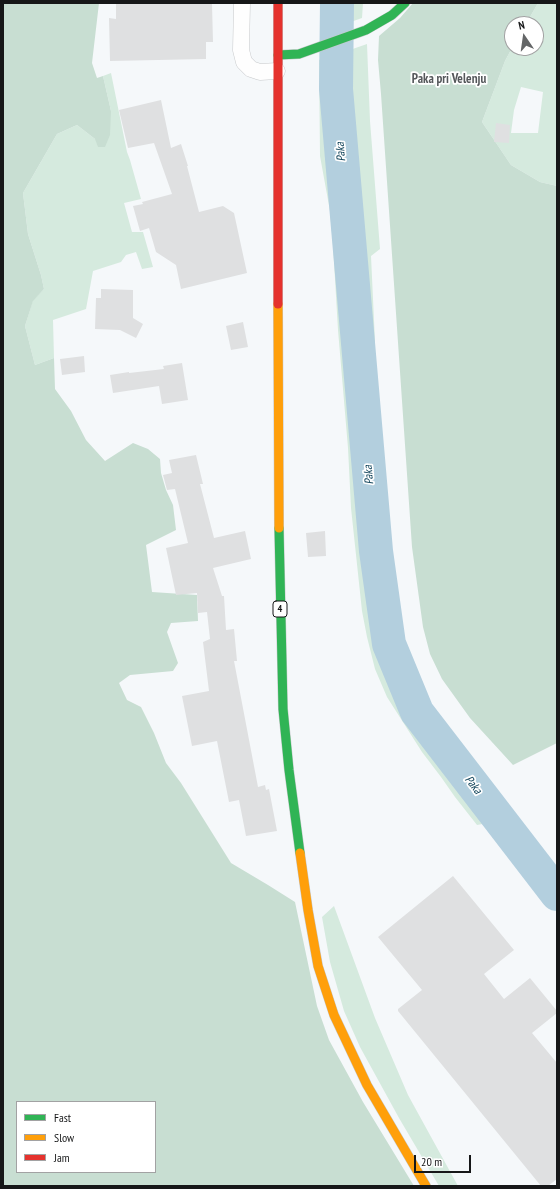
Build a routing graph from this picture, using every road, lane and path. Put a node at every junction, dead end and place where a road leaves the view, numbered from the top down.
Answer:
1 (242, 3) edge
2 (278, 3) edge
3 (405, 3) edge
4 (278, 55) junction
5 (277, 71) junction
6 (426, 1186) edge

1 - 5 street
2 - 4 main road, 4
3 - 4 main road
4 - 5 main road, 4
5 - 6 main road, 4

